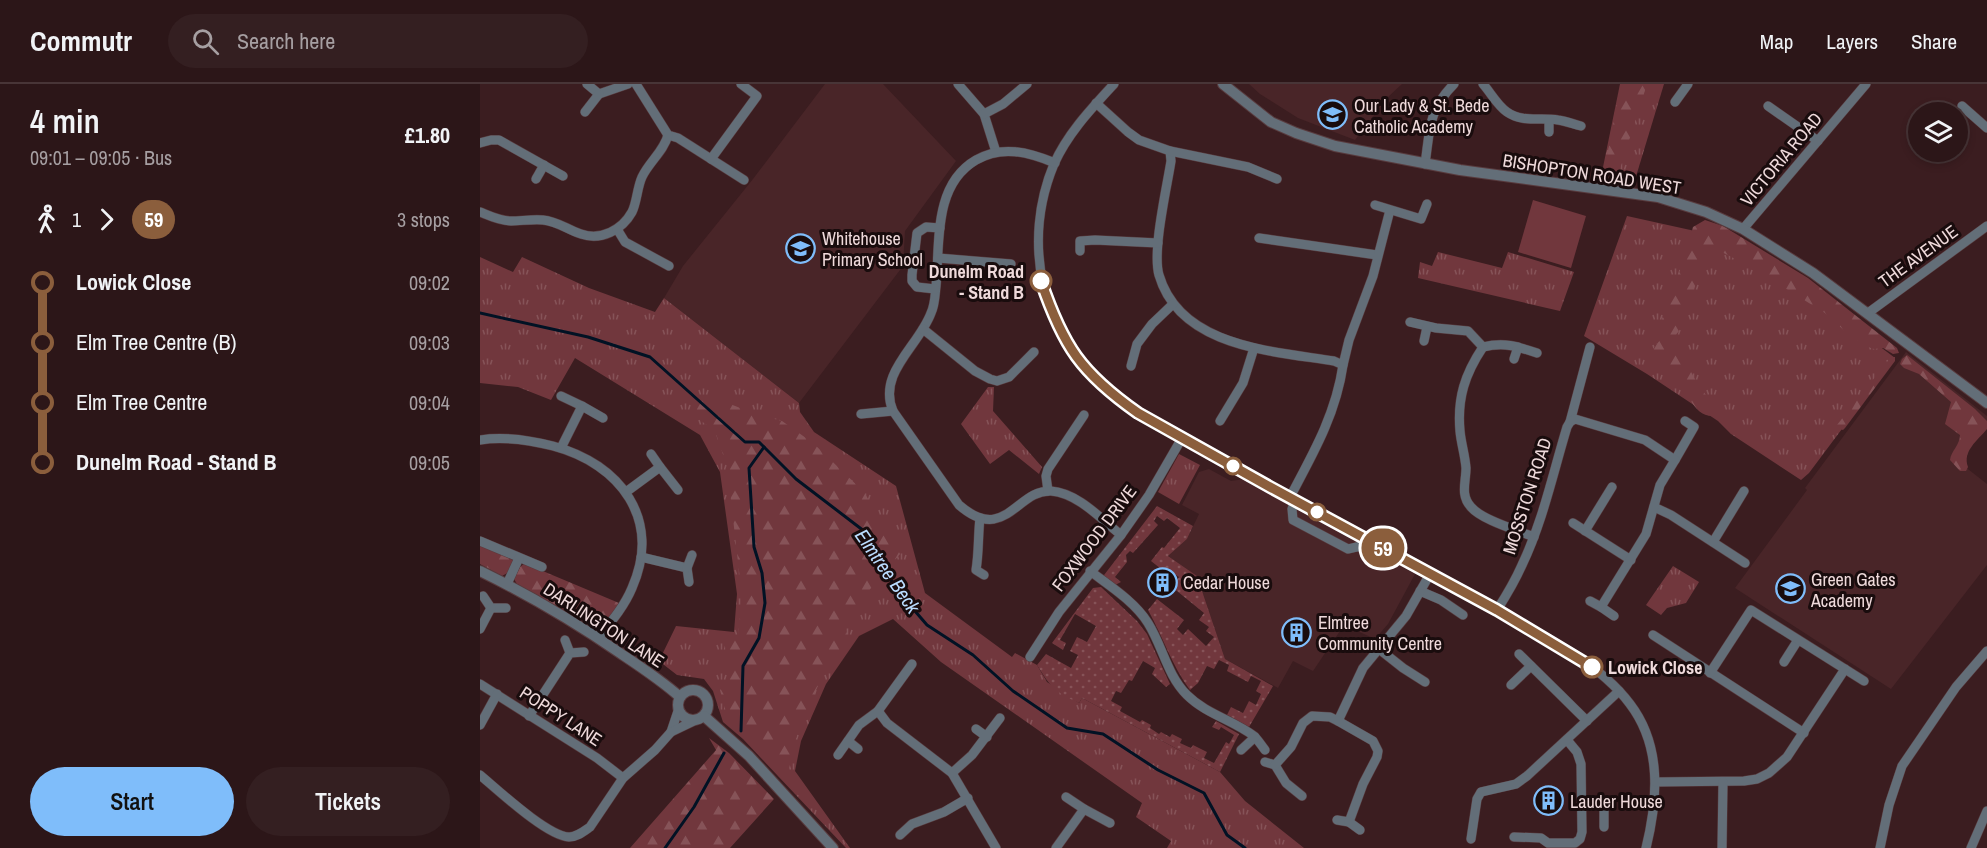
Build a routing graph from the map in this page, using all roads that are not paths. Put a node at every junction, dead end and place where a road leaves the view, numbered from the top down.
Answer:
1 (587, 84) edge
2 (628, 84) edge
3 (636, 84) edge
4 (741, 84) edge
5 (958, 84) edge
6 (1027, 84) edge
7 (1114, 84) edge
8 (1223, 84) edge
9 (1454, 84) edge
10 (1483, 84) edge
11 (1688, 84) edge
12 (1861, 86) edge
13 (599, 94) junction
14 (1675, 102) dead end
15 (1096, 103) junction
16 (1768, 106) dead end
17 (1968, 111) edge
18 (585, 112) dead end
19 (984, 114) junction
20 (1549, 120) junction
21 (1581, 126) dead end
22 (1987, 128) edge
23 (1549, 132) dead end
24 (668, 135) junction
25 (1818, 141) junction
26 (480, 143) edge
27 (1170, 151) junction
28 (996, 152) junction
29 (711, 159) junction
30 (1055, 163) junction
31 (1425, 164) junction
32 (544, 165) junction
33 (563, 176) dead end
34 (536, 179) dead end
35 (1276, 179) dead end
36 (744, 180) dead end
37 (1427, 204) dead end
38 (1375, 205) dead end
39 (1390, 210) junction
40 (480, 212) edge
41 (1987, 226) edge
42 (940, 228) junction
43 (617, 229) junction
44 (1743, 229) junction
45 (1259, 238) dead end
46 (1158, 243) junction
47 (665, 250) dead end
48 (999, 251) dead end
49 (1080, 251) dead end
50 (1377, 255) junction
51 (938, 258) junction
52 (999, 263) junction
53 (1011, 264) dead end
54 (935, 290) junction
55 (1173, 304) junction
56 (1868, 313) junction
57 (1410, 322) dead end
58 (1427, 327) junction
59 (923, 329) junction
60 (1424, 341) dead end
61 (1483, 347) junction
62 (1518, 347) junction
63 (1590, 347) dead end
64 (1254, 348) junction
65 (1018, 352) dead end
66 (1034, 352) dead end
67 (1537, 353) dead end
68 (1514, 359) dead end
69 (1026, 360) junction
70 (1343, 365) junction
71 (1131, 366) dead end
72 (561, 396) dead end
73 (1987, 403) edge
74 (582, 406) junction
75 (893, 411) junction
76 (861, 414) dead end
77 (1084, 415) dead end
78 (603, 418) dead end
79 (1573, 420) junction
80 (1220, 421) dead end
81 (1685, 421) dead end
82 (1182, 438) junction
83 (480, 440) edge
84 (561, 448) junction
85 (651, 453) dead end
86 (1675, 460) junction
87 (660, 466) junction
88 (1612, 487) dead end
89 (678, 490) dead end
90 (1048, 491) junction
91 (1744, 491) dead end
92 (626, 492) junction
93 (1293, 499) junction
94 (1654, 507) junction
95 (980, 518) junction
96 (1573, 524) dead end
97 (1585, 531) junction
98 (1121, 535) junction
99 (1534, 537) junction
100 (1366, 538) junction
101 (480, 541) edge
102 (1713, 542) junction
103 (692, 555) dead end
104 (641, 557) junction
105 (519, 558) junction
106 (1631, 560) junction
107 (1745, 563) dead end
108 (542, 567) dead end
109 (687, 568) junction
110 (965, 570) dead end
111 (1090, 571) junction
112 (480, 572) edge
113 (1430, 574) junction
114 (689, 582) dead end
115 (507, 584) junction
116 (1420, 591) junction
117 (483, 596) dead end
118 (1590, 601) dead end
119 (1601, 607) junction
120 (491, 608) junction
121 (506, 609) dead end
122 (1497, 610) junction
123 (1463, 615) dead end
124 (1614, 616) dead end
125 (480, 629) edge
126 (1653, 635) dead end
127 (598, 638) junction
128 (565, 640) dead end
129 (1798, 640) junction
130 (1379, 649) junction
131 (1987, 651) edge
132 (584, 652) dead end
133 (570, 653) junction
134 (1519, 654) dead end
135 (1030, 657) dead end
136 (1784, 662) dead end
137 (1417, 663) dead end
138 (912, 664) dead end
139 (1531, 666) junction
140 (1845, 669) junction
141 (1710, 672) junction
142 (1411, 673) junction
143 (903, 677) junction
144 (1864, 681) dead end
145 (1425, 682) dead end
146 (912, 683) dead end
147 (480, 684) edge
148 (1511, 685) dead end
149 (1619, 690) junction
150 (497, 694) junction
151 (680, 697) junction
152 (678, 711) junction
153 (878, 711) junction
154 (529, 716) junction
155 (699, 718) junction
156 (1000, 718) dead end
157 (1338, 721) junction
158 (1587, 721) junction
159 (480, 725) edge
160 (976, 729) dead end
161 (671, 732) junction
162 (1804, 733) junction
163 (987, 737) junction
164 (1255, 737) junction
165 (1567, 740) junction
166 (848, 741) junction
167 (858, 749) dead end
168 (1241, 750) dead end
169 (1265, 750) dead end
170 (838, 755) dead end
171 (952, 773) junction
172 (480, 775) edge
173 (622, 778) junction
174 (1656, 782) junction
175 (1723, 782) junction
176 (1066, 796) dead end
177 (1302, 796) dead end
178 (968, 798) junction
179 (1582, 804) junction
180 (1084, 809) junction
181 (1987, 811) edge
182 (907, 815) dead end
183 (1337, 820) dead end
184 (1349, 822) junction
185 (1110, 823) dead end
186 (912, 824) junction
187 (1604, 827) dead end
188 (1360, 830) dead end
189 (900, 835) dead end
190 (572, 837) junction
191 (1515, 837) dead end
192 (1471, 839) dead end
193 (1581, 844) edge
194 (571, 848) edge
195 (833, 848) edge
196 (996, 848) edge
197 (1056, 848) edge
198 (1646, 848) edge
199 (1722, 848) edge
200 (1880, 848) edge
201 (1971, 848) edge

1 - 13 street
2 - 13 street
3 - 24 street
4 - 29 street
5 - 19 street
6 - 19 street
7 - 15 street
8 - 31 street, BISHOPTON ROAD WEST
9 - 31 street
10 - 20 street
11 - 14 street
12 - 25 street, VICTORIA ROAD
13 - 18 street
15 - 27 street
15 - 30 street
16 - 25 street
17 - 22 street
19 - 28 street
20 - 21 street
20 - 23 street
24 - 29 street
24 - 43 street
25 - 44 street, VICTORIA ROAD
26 - 32 street
27 - 35 street
27 - 46 street
28 - 30 street
28 - 42 street
29 - 36 street
30 - 82 street
31 - 44 street, BISHOPTON ROAD WEST
32 - 33 street
32 - 34 street
37 - 39 street
38 - 39 street
39 - 50 street
40 - 43 street
41 - 56 street, THE AVENUE
42 - 51 street
42 - 54 street
43 - 47 street
44 - 56 street, BISHOPTON ROAD WEST
45 - 50 street
46 - 49 street
46 - 55 street
48 - 52 street
50 - 70 street
51 - 52 street
51 - 54 street
52 - 53 street
54 - 59 street
55 - 64 street
55 - 71 street
56 - 73 street, BISHOPTON ROAD WEST
57 - 58 street
58 - 60 street
58 - 61 street
59 - 69 street
59 - 75 street
61 - 62 street
61 - 99 street
62 - 67 street
62 - 68 street
63 - 79 street, MOSSTON ROAD
64 - 70 street
64 - 80 street
65 - 69 street
66 - 69 street
70 - 93 street
72 - 74 street
74 - 78 street
74 - 84 street
75 - 76 street
75 - 95 street
77 - 90 street
79 - 86 street
79 - 99 street, MOSSTON ROAD
81 - 86 street
82 - 93 street
82 - 98 street, FOXWOOD DRIVE
83 - 84 street
84 - 92 street
85 - 87 street
86 - 94 street
87 - 89 street
87 - 92 street
88 - 97 street
90 - 95 street
90 - 98 street
91 - 102 street
92 - 104 street
93 - 100 street
93 - 100 street
94 - 102 street
94 - 106 street
95 - 110 street
96 - 97 street
97 - 106 street
98 - 111 street, FOXWOOD DRIVE
99 - 122 street, MOSSTON ROAD
100 - 113 street
101 - 105 street, DARLINGTON LANE
102 - 107 street
103 - 109 street
104 - 109 street
104 - 127 street
105 - 108 street, DARLINGTON LANE
105 - 115 street
106 - 119 street
109 - 114 street
111 - 135 street, FOXWOOD DRIVE
111 - 164 street
112 - 115 street, DARLINGTON LANE
113 - 116 street
113 - 122 street
115 - 127 street, DARLINGTON LANE
116 - 123 street
116 - 130 street
117 - 120 street
118 - 119 street
119 - 124 street
120 - 121 street
120 - 125 street
122 - 149 street
126 - 141 street
127 - 151 street, DARLINGTON LANE
128 - 133 street
129 - 136 street
129 - 140 street
129 - 141 street
130 - 142 street
130 - 157 street
131 - 200 street
132 - 133 street
133 - 154 street
134 - 139 street
137 - 142 street
138 - 143 street
139 - 148 street
139 - 158 street
140 - 144 street
140 - 162 street
141 - 162 street
142 - 145 street
143 - 146 street
143 - 153 street
147 - 150 street, POPPY LANE
149 - 158 street
149 - 174 street
150 - 154 street, POPPY LANE
150 - 159 street
151 - 152 street
151 - 155 street
152 - 155 street
152 - 161 street
153 - 166 street
153 - 171 street
154 - 173 street, POPPY LANE
155 - 161 street
155 - 195 street
156 - 163 street
157 - 177 street
157 - 184 street
158 - 165 street
160 - 163 street
161 - 173 street
162 - 175 street
163 - 171 street
164 - 168 street
164 - 169 street
165 - 179 street
165 - 192 street
166 - 167 street
166 - 170 street
171 - 178 street
172 - 190 street
173 - 190 street
174 - 175 street
174 - 198 street
175 - 199 street
176 - 180 street
178 - 186 street
178 - 196 street
179 - 187 street
179 - 193 street
180 - 185 street
180 - 197 street
181 - 201 street
182 - 186 street
183 - 184 street
184 - 188 street
186 - 189 street
190 - 194 street
191 - 193 street

